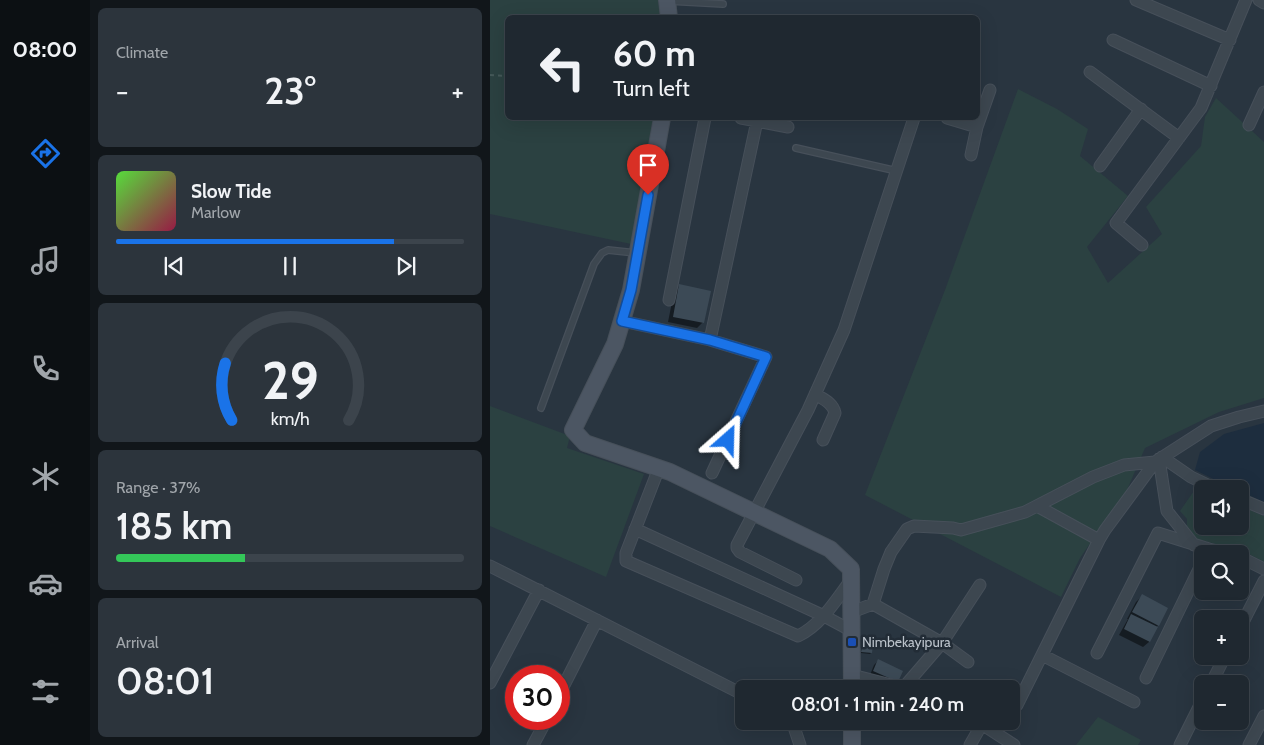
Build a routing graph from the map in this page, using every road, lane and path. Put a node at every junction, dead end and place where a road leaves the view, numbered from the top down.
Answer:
1 (667, 0) edge
2 (1136, 0) edge
3 (1246, 0) edge
4 (1259, 0) edge
5 (1264, 2) edge
6 (723, 4) dead end
7 (669, 15) edge
8 (1113, 40) dead end
9 (1230, 40) junction
10 (1090, 72) dead end
11 (490, 75) edge
12 (505, 76) edge
13 (1210, 86) junction
14 (990, 90) dead end
15 (1264, 92) edge
16 (1141, 110) junction
17 (980, 116) edge
18 (662, 120) edge
19 (705, 120) edge
20 (752, 120) edge
21 (913, 120) edge
22 (953, 120) edge
23 (979, 120) edge
24 (757, 121) junction
25 (1249, 125) dead end
26 (788, 127) dead end
27 (976, 127) junction
28 (1179, 138) junction
29 (796, 148) dead end
30 (971, 155) dead end
31 (1100, 166) dead end
32 (897, 171) junction
33 (1142, 245) dead end
34 (638, 254) junction
35 (669, 300) dead end
36 (622, 321) junction
37 (710, 340) junction
38 (815, 394) junction
39 (541, 408) dead end
40 (1264, 411) edge
41 (824, 440) dead end
42 (1159, 459) junction
43 (659, 468) junction
44 (712, 473) dead end
45 (1197, 480) edge
46 (1249, 503) edge
47 (1037, 506) junction
48 (1264, 510) edge
49 (753, 512) junction
50 (635, 529) junction
51 (1099, 540) junction
52 (1194, 544) joint
53 (1249, 561) edge
54 (490, 566) edge
55 (1264, 570) edge
56 (796, 580) dead end
57 (851, 580) junction
58 (1194, 580) edge
59 (1264, 580) edge
60 (980, 585) dead end
61 (539, 590) junction
62 (873, 604) junction
63 (1249, 610) edge
64 (852, 612) junction
65 (824, 616) junction
66 (597, 620) junction
67 (852, 631) junction
68 (942, 644) junction
69 (1097, 653) dead end
70 (1042, 655) junction
71 (968, 662) dead end
72 (570, 673) edge
73 (1146, 678) dead end
74 (852, 680) edge
75 (911, 680) edge
76 (490, 683) edge
77 (735, 690) edge
78 (1020, 699) edge
79 (1134, 702) dead end
80 (1264, 716) edge
81 (1194, 717) edge
82 (540, 730) edge
83 (795, 730) edge
84 (852, 730) edge
85 (976, 730) edge
86 (990, 730) edge
87 (533, 745) edge
88 (800, 745) edge
89 (852, 745) edge
90 (970, 745) edge
91 (1014, 745) edge
92 (1180, 745) edge
93 (1249, 745) edge

1 - 6 lane
1 - 7 main road
2 - 9 street
3 - 9 street
4 - 5 street
8 - 13 street
9 - 13 street
10 - 16 street
11 - 12 path
13 - 28 street
14 - 17 street
15 - 25 street
16 - 28 street
16 - 31 street
18 - 34 main road
19 - 35 street
20 - 24 street
21 - 32 street
22 - 27 street
23 - 27 street
24 - 26 street
24 - 37 street
27 - 30 street
28 - 33 street
29 - 32 lane
32 - 38 street
34 - 36 main road
34 - 39 lane
36 - 37 street
36 - 43 main road
37 - 44 street
38 - 41 street
38 - 49 street
40 - 42 street
42 - 45 street
42 - 47 street
42 - 51 street
42 - 52 street
43 - 49 main road
43 - 50 street
46 - 48 street
47 - 51 street
47 - 62 street
49 - 56 street
49 - 57 main road
50 - 65 street
50 - 65 street
51 - 70 street
52 - 69 street
53 - 55 street
54 - 61 street
57 - 64 main road
57 - 65 street
58 - 73 street
59 - 63 street
60 - 68 street
61 - 66 street
61 - 76 street
62 - 64 street
62 - 68 street
64 - 67 main road
65 - 67 street
66 - 72 street
66 - 77 street
67 - 74 main road
68 - 71 street
68 - 75 street
70 - 78 street
70 - 79 street
80 - 93 street
81 - 92 street
82 - 87 street
83 - 88 street
84 - 89 main road
85 - 90 street
86 - 91 street

